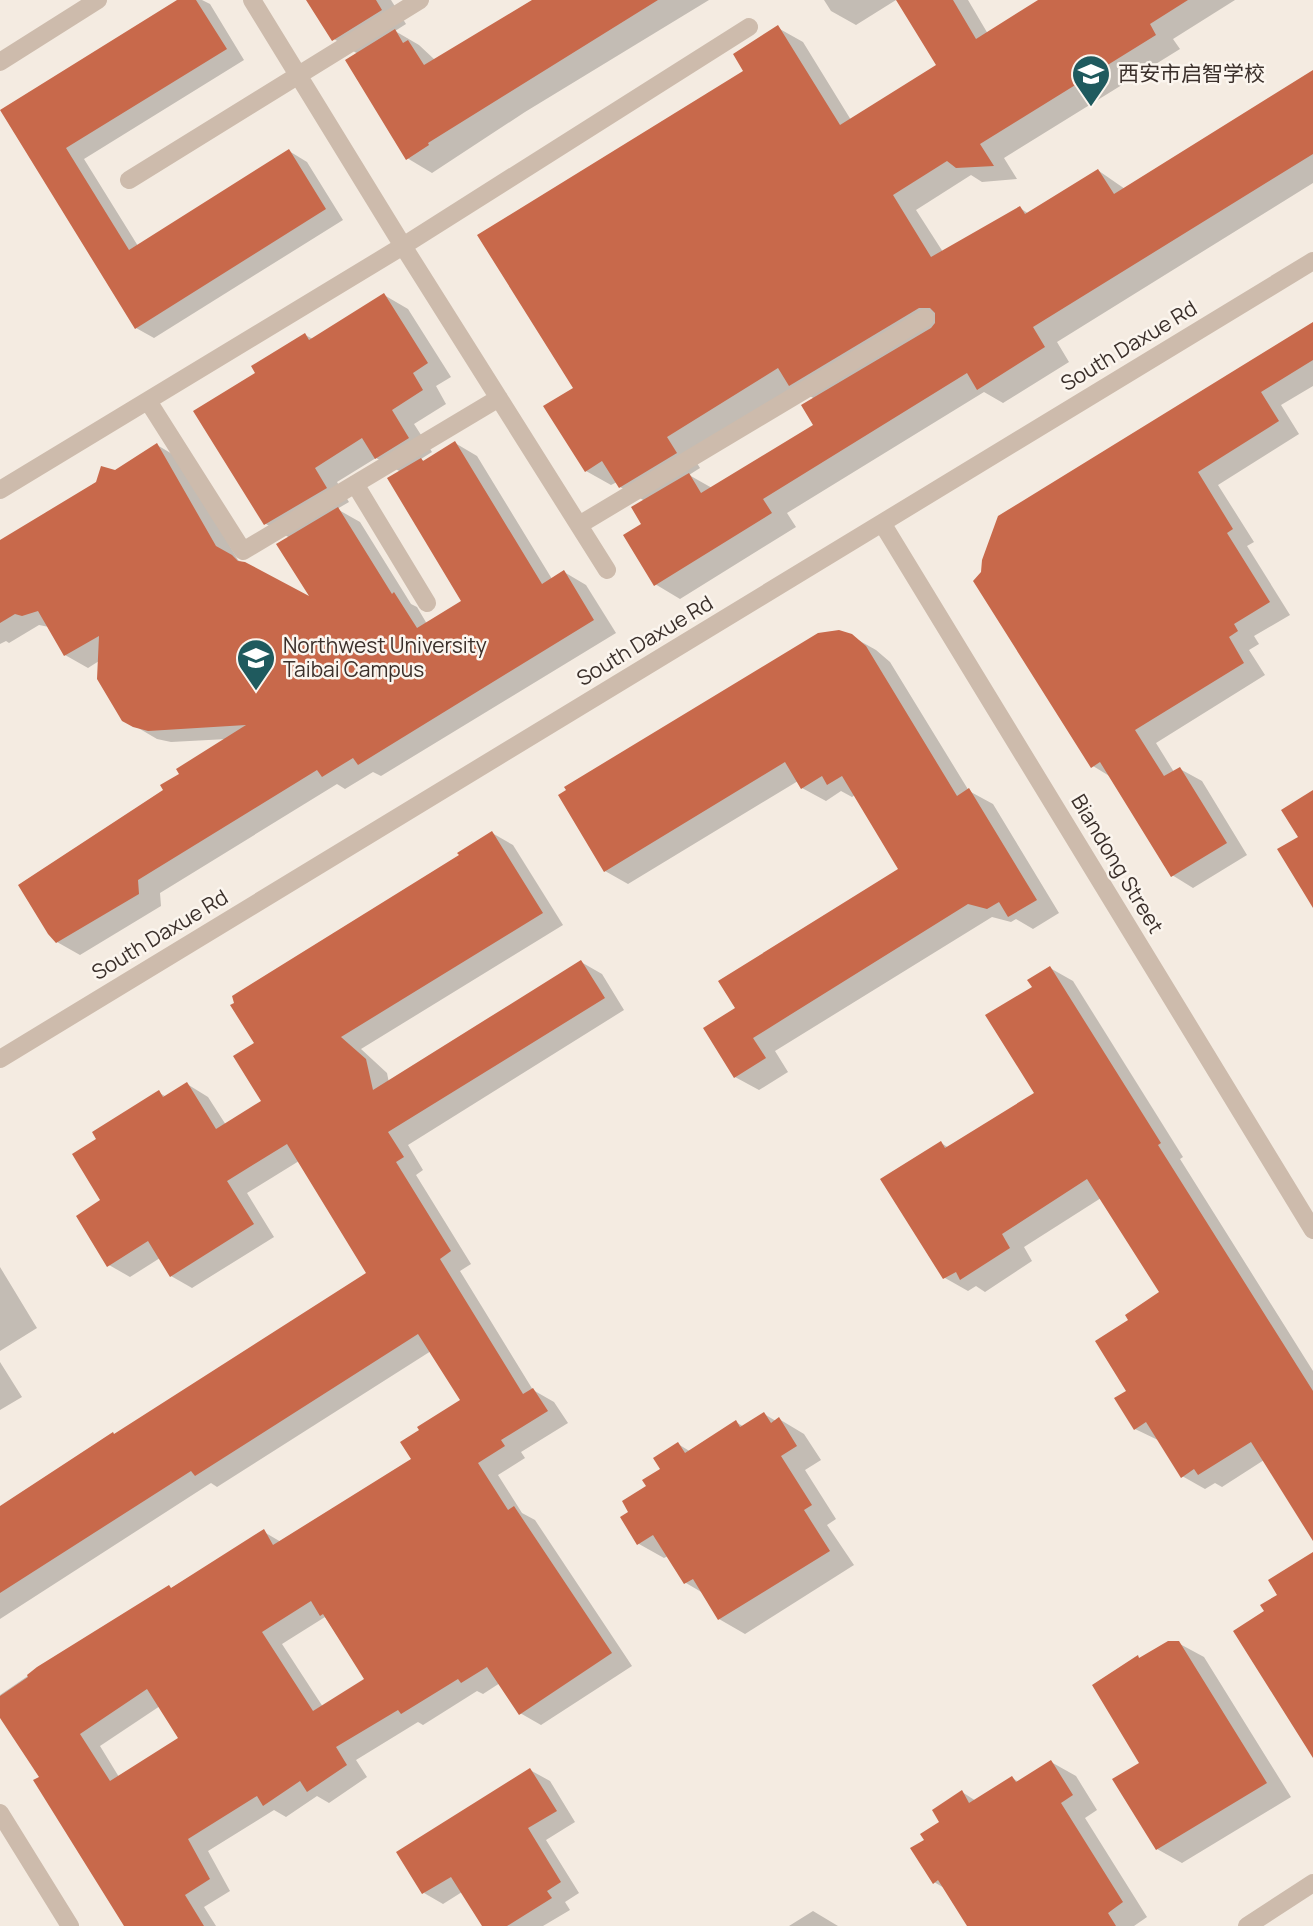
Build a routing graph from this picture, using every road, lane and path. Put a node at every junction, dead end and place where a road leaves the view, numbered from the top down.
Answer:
1 (98, 0) edge
2 (252, 0) edge
3 (420, 0) edge
4 (749, 27) dead end
5 (0, 62) edge
6 (298, 75) junction
7 (129, 180) dead end
8 (403, 246) junction
9 (1313, 261) edge
10 (925, 318) dead end
11 (499, 398) junction
12 (148, 401) junction
13 (355, 484) junction
14 (0, 490) edge
15 (882, 523) junction
16 (579, 525) junction
17 (607, 570) dead end
18 (427, 603) dead end
19 (0, 1059) edge
20 (1313, 1230) edge
21 (0, 1813) edge
22 (1313, 1883) edge
23 (70, 1926) edge
24 (1247, 1926) edge

1 - 5 street
2 - 6 street
3 - 6 street
4 - 8 street
6 - 7 street
6 - 8 street
8 - 11 street
8 - 12 street
9 - 15 street, South Daxue Rd
10 - 16 street
11 - 13 street
11 - 16 street
12 - 13 street
12 - 14 street
13 - 18 street
15 - 19 street, South Daxue Rd
15 - 20 street, Biandong Street
16 - 17 street
21 - 23 street
22 - 24 street

